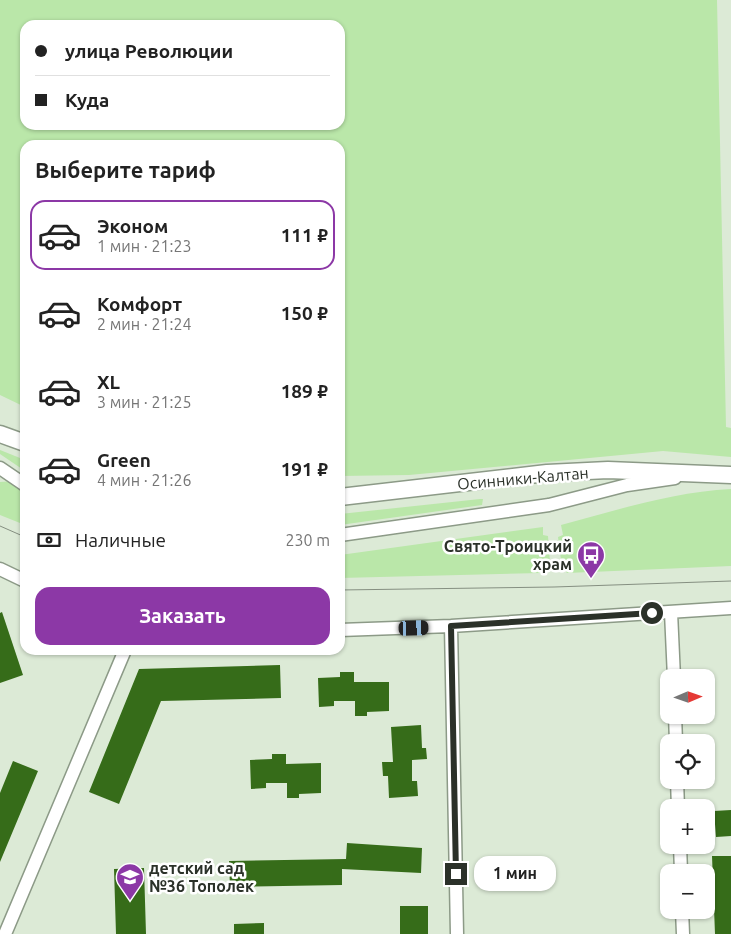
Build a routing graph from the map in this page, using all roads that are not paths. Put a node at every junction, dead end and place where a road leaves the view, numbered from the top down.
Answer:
1 (0, 434) edge
2 (20, 441) edge
3 (0, 468) edge
4 (708, 474) junction
5 (731, 475) edge
6 (20, 482) edge
7 (345, 496) edge
8 (345, 534) edge
9 (0, 570) edge
10 (20, 578) edge
11 (731, 608) edge
12 (671, 612) junction
13 (451, 626) junction
14 (345, 630) edge
15 (123, 655) edge
16 (674, 669) edge
17 (682, 919) edge
18 (5, 934) edge
19 (457, 934) edge
20 (683, 934) edge

1 - 2 main road
3 - 6 street
4 - 5 main road, Осинники-Калтан
4 - 7 main road, Осинники-Калтан
4 - 8 street
9 - 10 street
11 - 12 street
12 - 13 street
12 - 16 street
13 - 14 street
13 - 19 street
15 - 18 street
17 - 20 street

